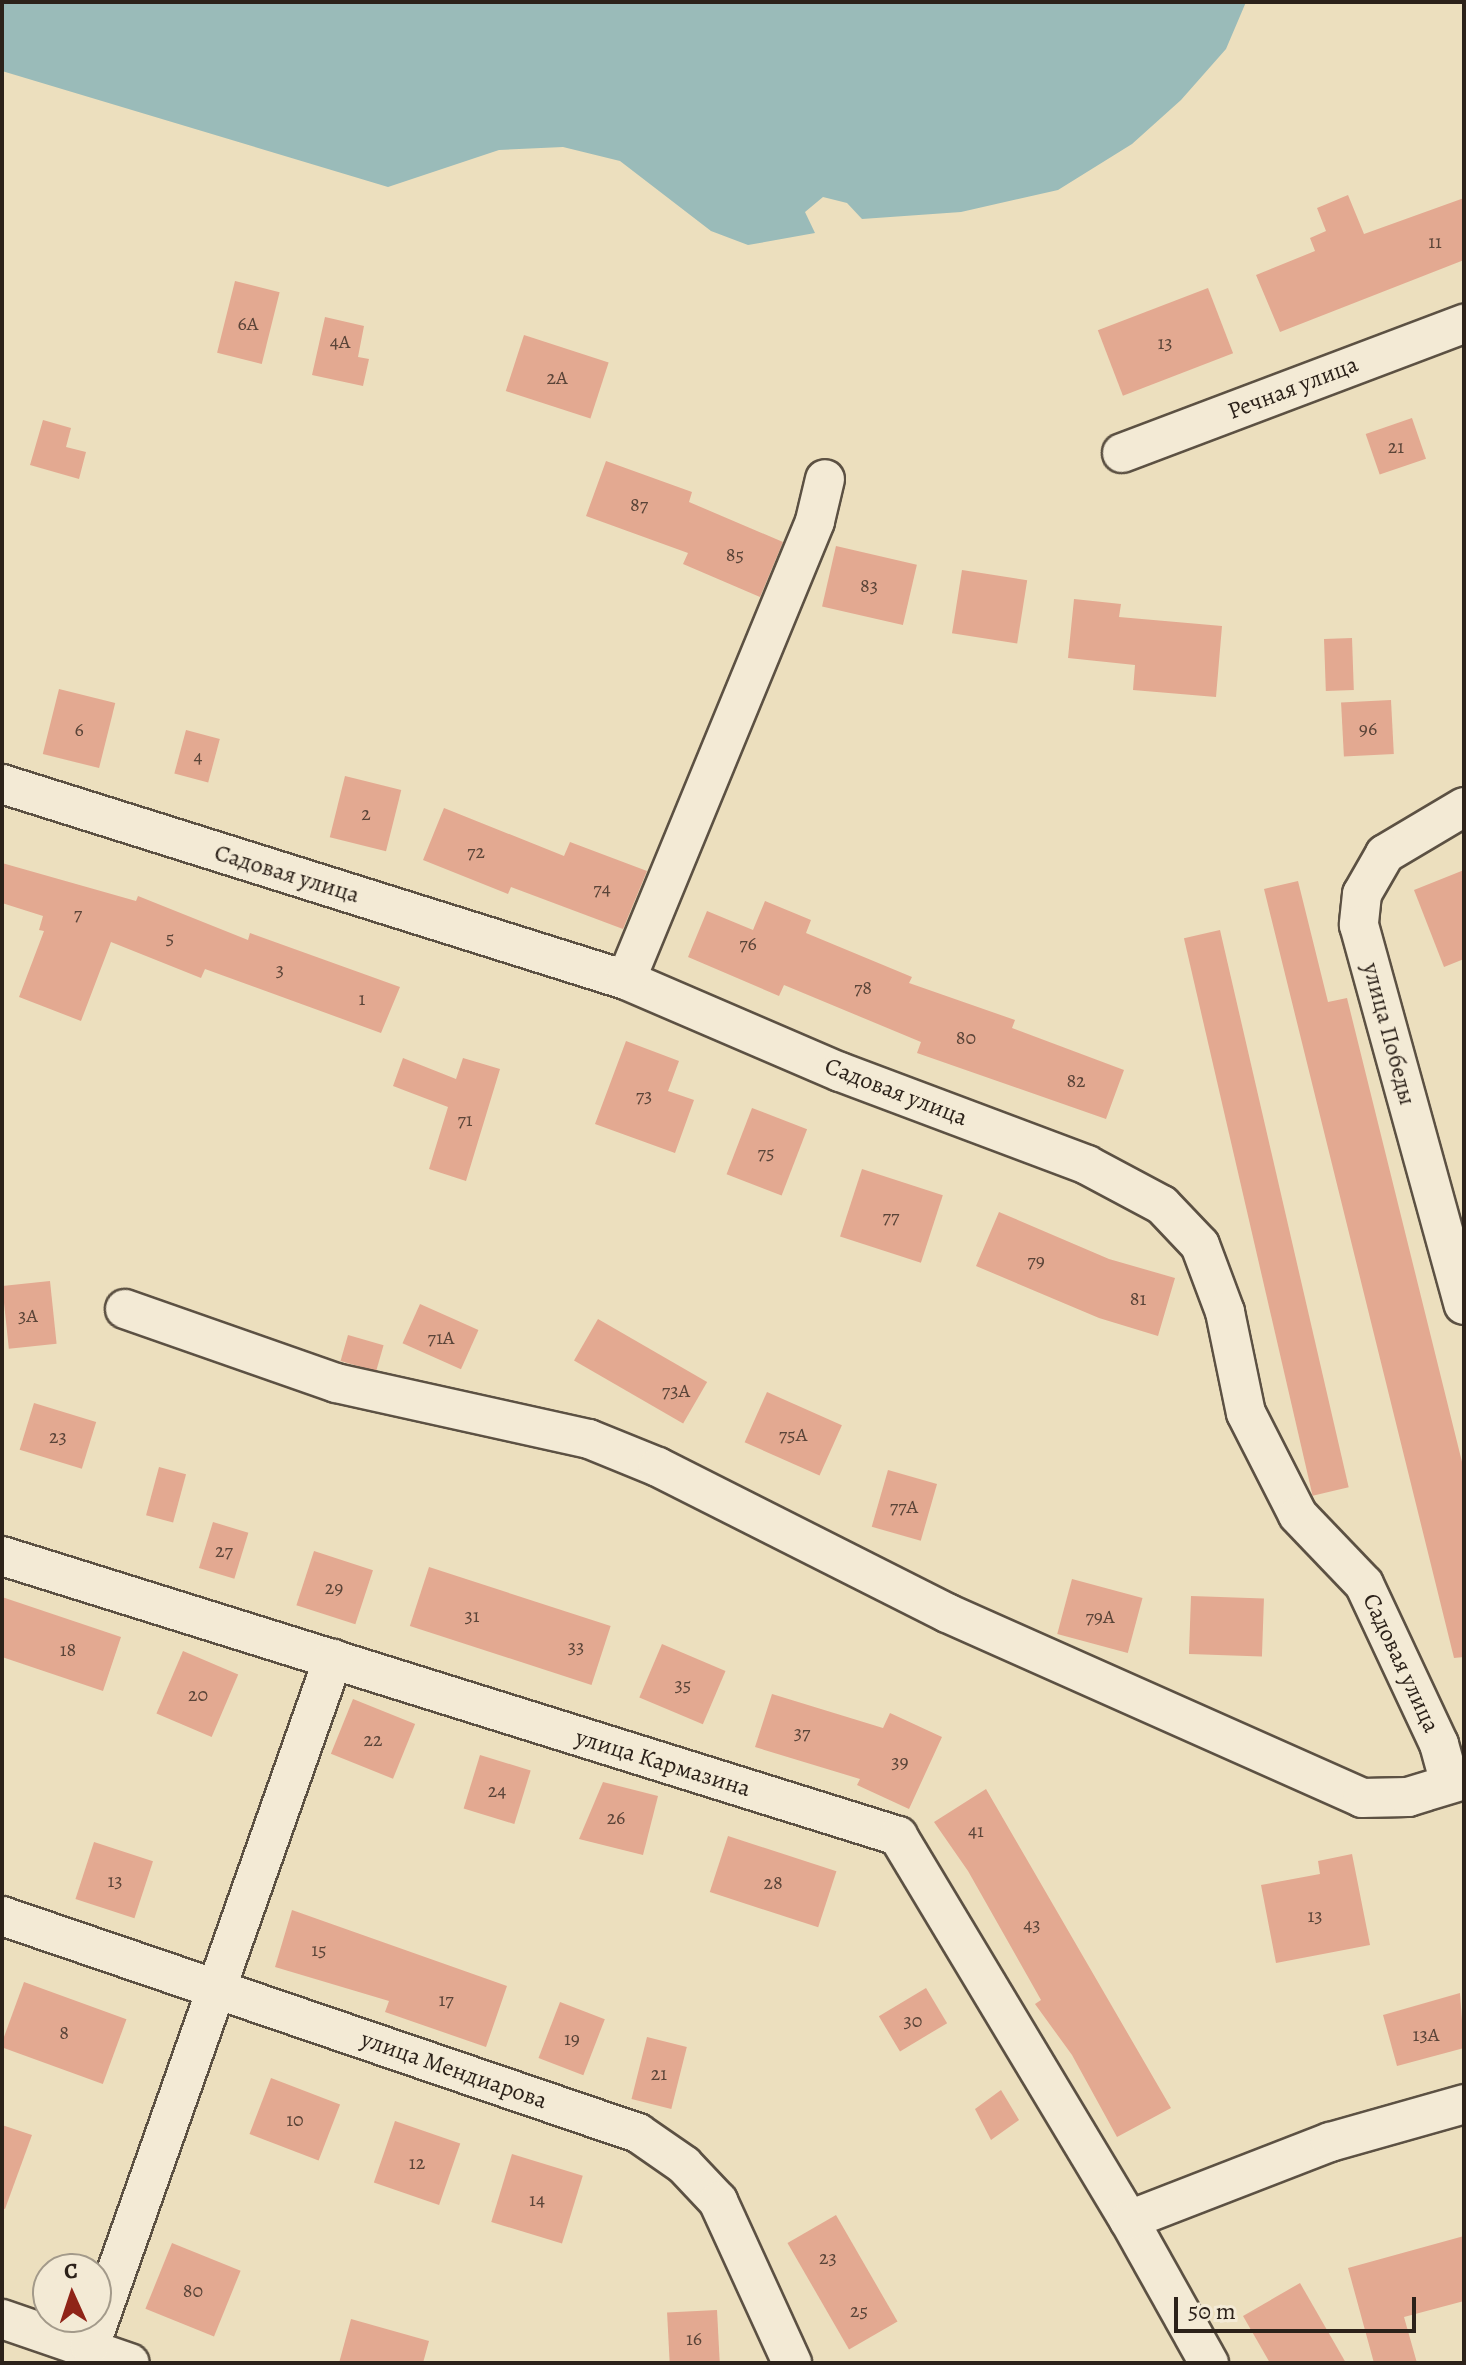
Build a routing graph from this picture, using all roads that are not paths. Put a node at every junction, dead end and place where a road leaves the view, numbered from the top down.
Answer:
1 (1464, 324) edge
2 (1122, 453) dead end
3 (825, 479) dead end
4 (2, 784) edge
5 (1464, 807) edge
6 (626, 980) junction
7 (1464, 1305) edge
8 (125, 1309) dead end
9 (2, 1556) edge
10 (333, 1659) junction
11 (1457, 1782) edge
12 (2, 1916) edge
13 (216, 1989) junction
14 (1464, 2104) edge
15 (1129, 2220) junction
16 (2, 2319) edge
17 (90, 2346) junction
18 (130, 2363) edge
19 (792, 2363) edge
20 (1209, 2363) edge

1 - 2 street, Речная улица
3 - 6 street
4 - 6 street, Садовая улица
5 - 7 street, улица Победы
6 - 11 street, Садовая улица
8 - 11 street
9 - 10 street, улица Кармазина
10 - 13 street
10 - 15 street, улица Кармазина
12 - 13 street, улица Мендиарова
13 - 17 street
13 - 19 street, улица Мендиарова
14 - 15 street
15 - 20 street, улица Кармазина
16 - 17 street
17 - 18 street

